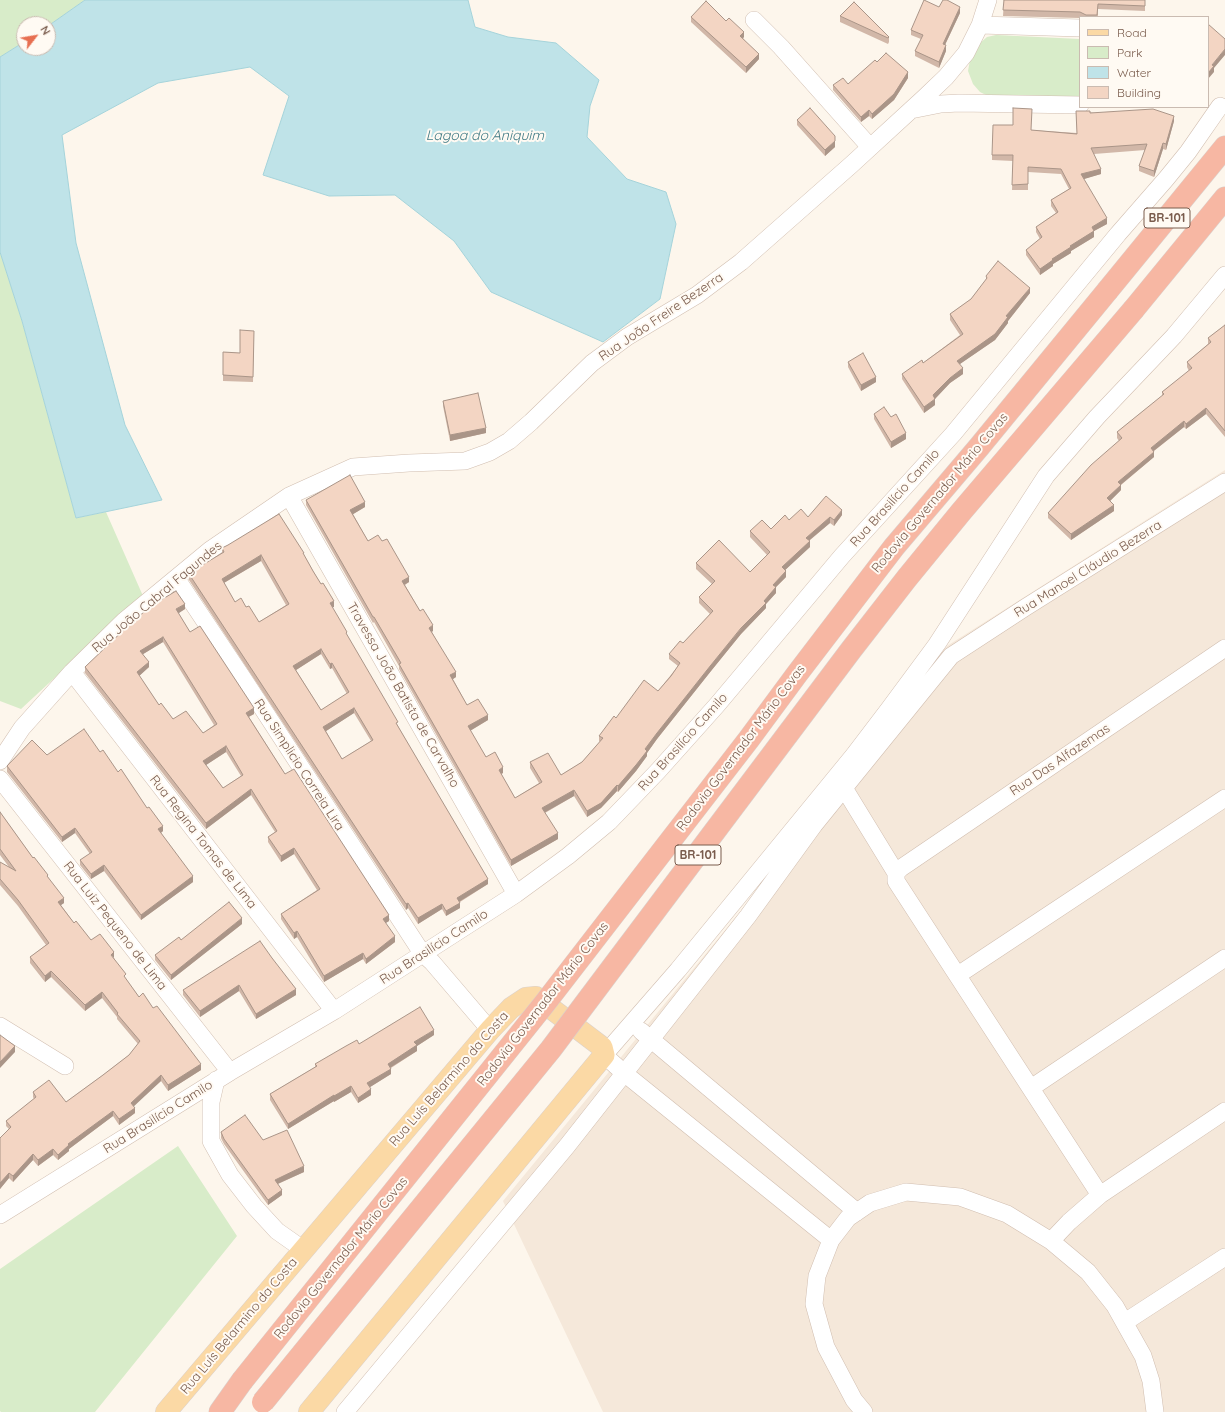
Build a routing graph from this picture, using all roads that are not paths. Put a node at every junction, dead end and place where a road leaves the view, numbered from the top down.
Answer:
1 (988, 0) edge
2 (754, 20) dead end
3 (980, 25) junction
4 (1079, 28) edge
5 (1079, 105) edge
6 (1218, 106) edge
7 (909, 111) junction
8 (1225, 147) edge
9 (870, 148) junction
10 (1225, 198) edge
11 (1225, 276) edge
12 (323, 480) joint
13 (1225, 482) edge
14 (289, 496) junction
15 (176, 578) junction
16 (1225, 648) edge
17 (72, 672) junction
18 (0, 761) edge
19 (0, 779) edge
20 (844, 788) junction
21 (1225, 798) edge
22 (896, 873) junction
23 (516, 894) junction
24 (422, 953) junction
25 (1225, 958) edge
26 (958, 976) junction
27 (334, 1011) junction
28 (632, 1023) junction
29 (0, 1026) edge
30 (490, 1030) junction
31 (650, 1039) junction
32 (604, 1055) junction
33 (65, 1066) dead end
34 (624, 1073) junction
35 (223, 1076) junction
36 (1031, 1088) junction
37 (1225, 1111) edge
38 (1100, 1196) junction
39 (857, 1212) junction
40 (0, 1215) edge
41 (831, 1240) junction
42 (1051, 1241) junction
43 (304, 1250) junction
44 (1225, 1257) edge
45 (1124, 1322) junction
46 (259, 1407) edge
47 (166, 1412) edge
48 (220, 1412) edge
49 (309, 1412) edge
50 (345, 1412) edge
51 (864, 1412) edge
52 (1155, 1412) edge

1 - 3 street, Rua João Freire Bezerra
2 - 9 street
3 - 4 street
3 - 7 street, Rua João Freire Bezerra
5 - 7 street
6 - 23 street, Rua Brasilício Camilo
7 - 9 street, Rua João Freire Bezerra
8 - 48 highway, Rodovia Governador Mário Covas / BR-101, bridge
9 - 12 street, Rua João Freire Bezerra
10 - 46 highway, BR-101, bridge
11 - 28 street
12 - 14 street, Rua João Cabral Fagundes
13 - 20 street, Rua Manoel Cláudio Bezerra
14 - 15 street, Rua João Cabral Fagundes
14 - 23 street, Travessa João Batista de Carvalho
15 - 17 street, Rua João Cabral Fagundes
15 - 24 street, Rua Simplicio Correia Lira
16 - 22 street, Rua Das Alfazemas
17 - 18 street, Rua João Cabral Fagundes
17 - 27 street, Rua Regina Tomas de Lima
19 - 35 street, Rua Luiz Pequeno de Lima
20 - 22 street
20 - 31 street, Rua Manoel Cláudio Bezerra
21 - 26 street
22 - 26 street
23 - 24 street, Rua Brasilício Camilo
24 - 27 street, Rua Brasilício Camilo
24 - 30 street, Rua Simplicio Correia Lira
25 - 36 street
26 - 36 street
27 - 35 street, Rua Brasilício Camilo
28 - 31 street
28 - 32 street
29 - 33 street
30 - 32 main road, Rua Luís Belarmino da Costa
30 - 43 main road, Rua Luís Belarmino da Costa
31 - 34 street, Rua Manoel Cláudio Bezerra
31 - 39 street
32 - 34 street
32 - 49 main road
34 - 41 street
34 - 50 street, Rua Manoel Cláudio Bezerra
35 - 40 street, Rua Brasilício Camilo
35 - 43 street
36 - 38 street
37 - 38 street
38 - 42 street
39 - 41 street
39 - 42 street
41 - 51 street
42 - 45 street
43 - 47 main road, Rua Luís Belarmino da Costa
44 - 45 street
45 - 52 street

